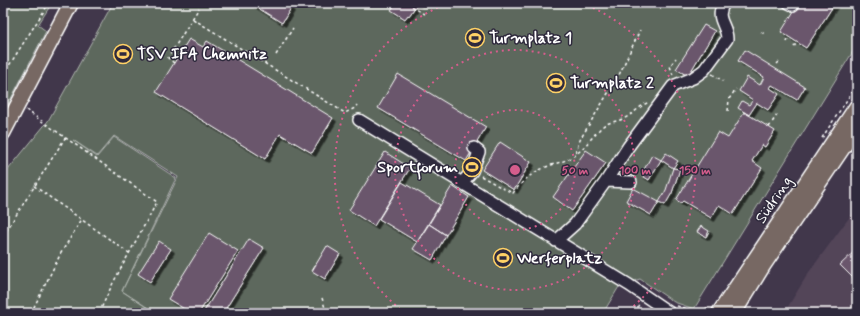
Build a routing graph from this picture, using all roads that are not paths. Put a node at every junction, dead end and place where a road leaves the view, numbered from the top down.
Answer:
1 (72, 3) edge
2 (724, 3) edge
3 (789, 3) edge
4 (794, 3) edge
5 (857, 98) edge
6 (855, 116) edge
7 (359, 120) dead end
8 (3, 134) edge
9 (474, 148) dead end
10 (606, 181) junction
11 (631, 182) dead end
12 (462, 183) junction
13 (556, 241) junction
14 (673, 309) edge
15 (718, 313) edge
16 (734, 313) edge

1 - 8 main road
2 - 10 lane
3 - 4 lane
5 - 6 main road
6 - 15 main road, Südring
6 - 16 main road, Südring
7 - 12 lane
9 - 12 lane
10 - 11 lane
10 - 13 lane
12 - 13 lane
13 - 14 lane

